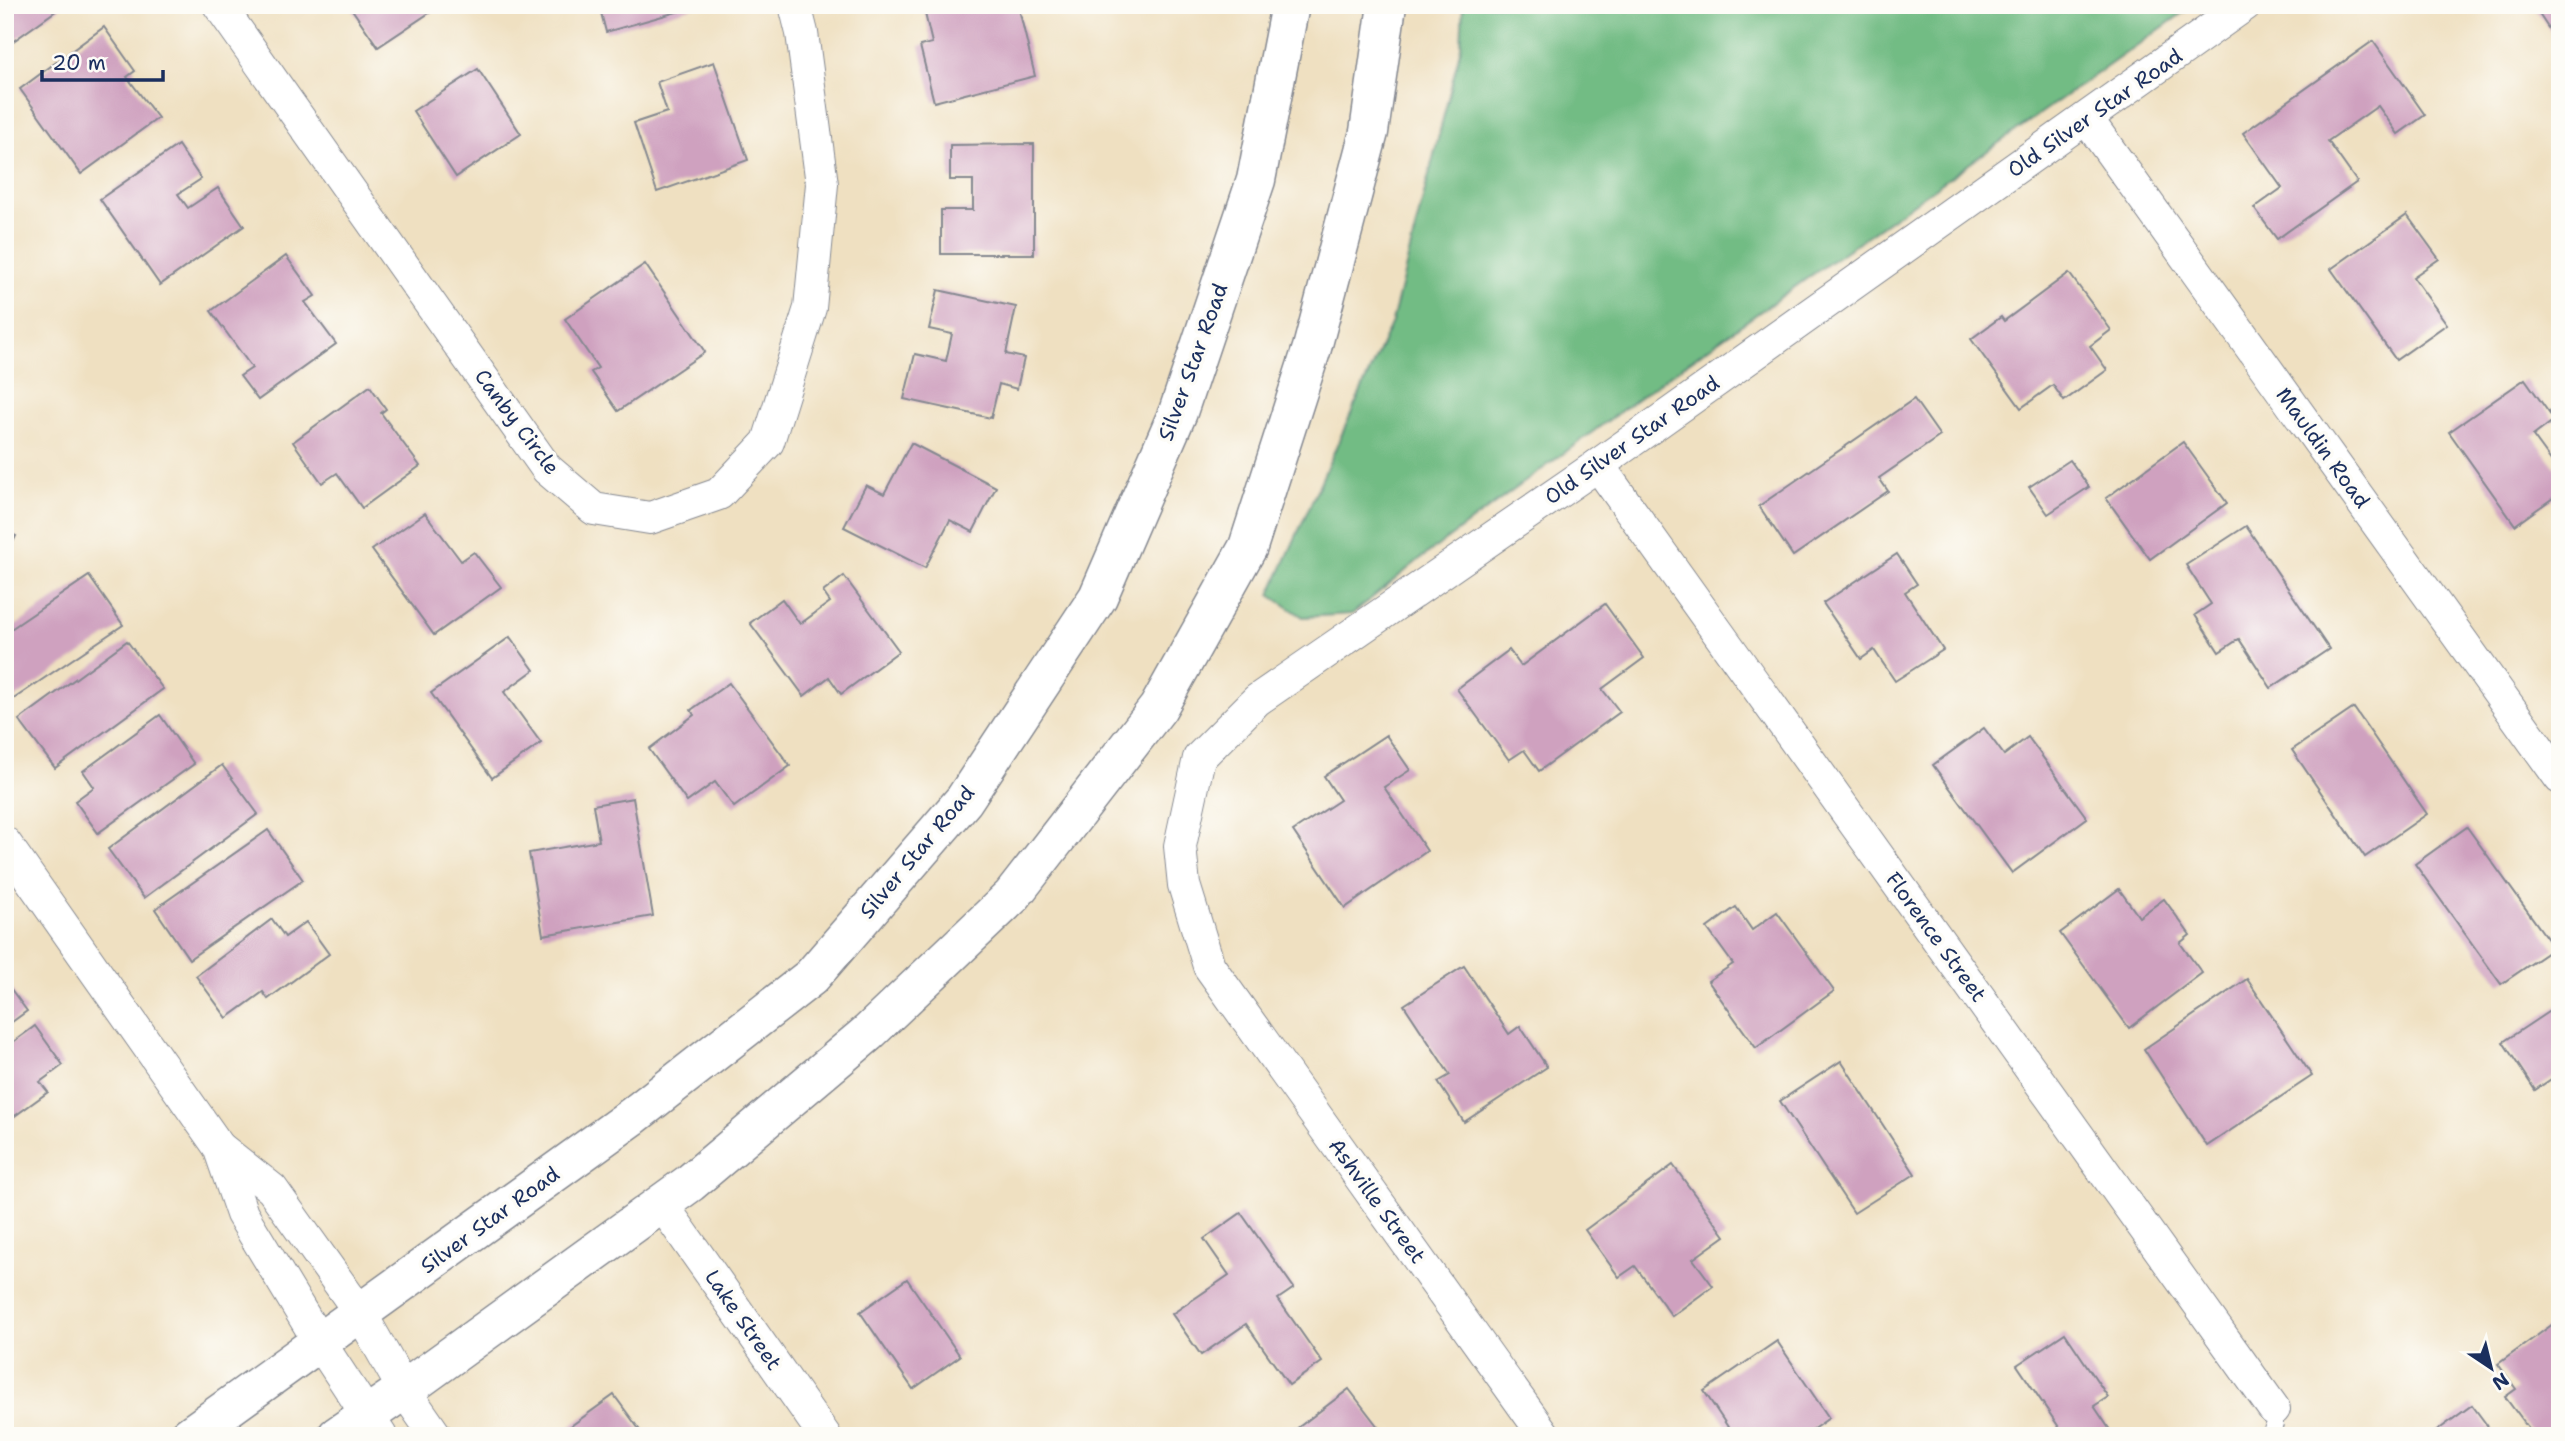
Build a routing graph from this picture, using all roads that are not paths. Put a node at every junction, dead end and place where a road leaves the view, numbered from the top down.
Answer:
1 (219, 5) edge
2 (795, 5) edge
3 (1290, 5) edge
4 (1387, 5) edge
5 (2245, 5) edge
6 (2087, 119) junction
7 (1598, 465) junction
8 (2560, 778) edge
9 (5, 843) edge
10 (1209, 966) joint
11 (219, 1147) junction
12 (661, 1203) junction
13 (361, 1314) junction
14 (320, 1343) junction
15 (404, 1390) junction
16 (2272, 1423) edge
17 (361, 1429) edge
18 (189, 1436) edge
19 (436, 1436) edge
20 (825, 1436) edge
21 (1545, 1436) edge

1 - 2 street, Canby Circle
3 - 13 main road, Silver Star Road
4 - 12 main road
5 - 6 street, Old Silver Star Road
6 - 7 street, Old Silver Star Road
6 - 8 street, Mauldin Road
7 - 10 street, Old Silver Star Road
7 - 16 street, Florence Street
9 - 11 street
10 - 21 street, Ashville Street
11 - 13 street
11 - 14 street
12 - 15 main road
12 - 20 street, Lake Street
13 - 14 main road, Silver Star Road
13 - 15 street
14 - 17 street
14 - 18 main road, Silver Star Road
15 - 17 main road
15 - 19 street

